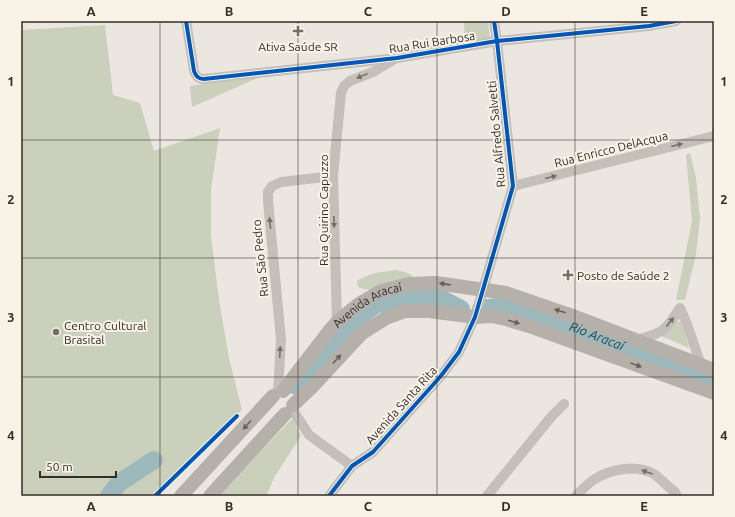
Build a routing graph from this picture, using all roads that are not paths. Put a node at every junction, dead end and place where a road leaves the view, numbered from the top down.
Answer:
1 (186, 21) edge
2 (494, 21) edge
3 (676, 21) edge
4 (648, 23) edge
5 (497, 41) junction
6 (397, 58) junction
7 (714, 136) edge
8 (333, 176) junction
9 (514, 186) junction
10 (483, 293) junction
11 (476, 315) junction
12 (337, 322) junction
13 (637, 340) junction
14 (708, 368) edge
15 (278, 393) junction
16 (714, 393) edge
17 (564, 404) dead end
18 (290, 409) junction
19 (352, 466) junction
20 (193, 484) junction
21 (579, 495) edge
22 (181, 496) edge
23 (205, 496) edge
24 (210, 496) edge
25 (329, 496) edge
26 (487, 496) edge
27 (677, 496) edge

1 - 6 street, Rua Rui Barbosa
2 - 5 street, Rua Alfredo Salvetti
3 - 4 street, Rua Rui Barbosa
4 - 5 street, Rua Rui Barbosa
5 - 6 street, Rua Rui Barbosa
5 - 9 street, Rua Alfredo Salvetti
6 -> 8 street, Rua Quirino Capuzzo
9 -> 7 street, Rua Enricco DelAcqua
8 -> 12 street, Rua Quirino Capuzzo
15 -> 8 street, Rua São Pedro
9 - 10 street, Rua Alfredo Salvetti
10 - 11 street, Rua Alfredo Salvetti
10 -> 12 main road, Avenida Aracaí
13 -> 10 main road, Avenida Aracaí
11 -> 16 main road, Avenida Aracaí
18 -> 11 main road, Avenida Aracaí
11 - 19 street, Avenida Santa Rita
12 - 15 main road, Avenida Aracaí
13 - 14 main road, Avenida Aracaí
13 -> 14 street
15 - 18 main road
15 - 18 main road
15 -> 20 main road, Avenida Aracaí
17 - 26 street
18 - 19 street
18 - 24 main road, Avenida Aracaí
19 - 25 street, Avenida Santa Rita
20 - 22 main road, Avenida Aracaí
20 - 23 main road
27 -> 21 street

